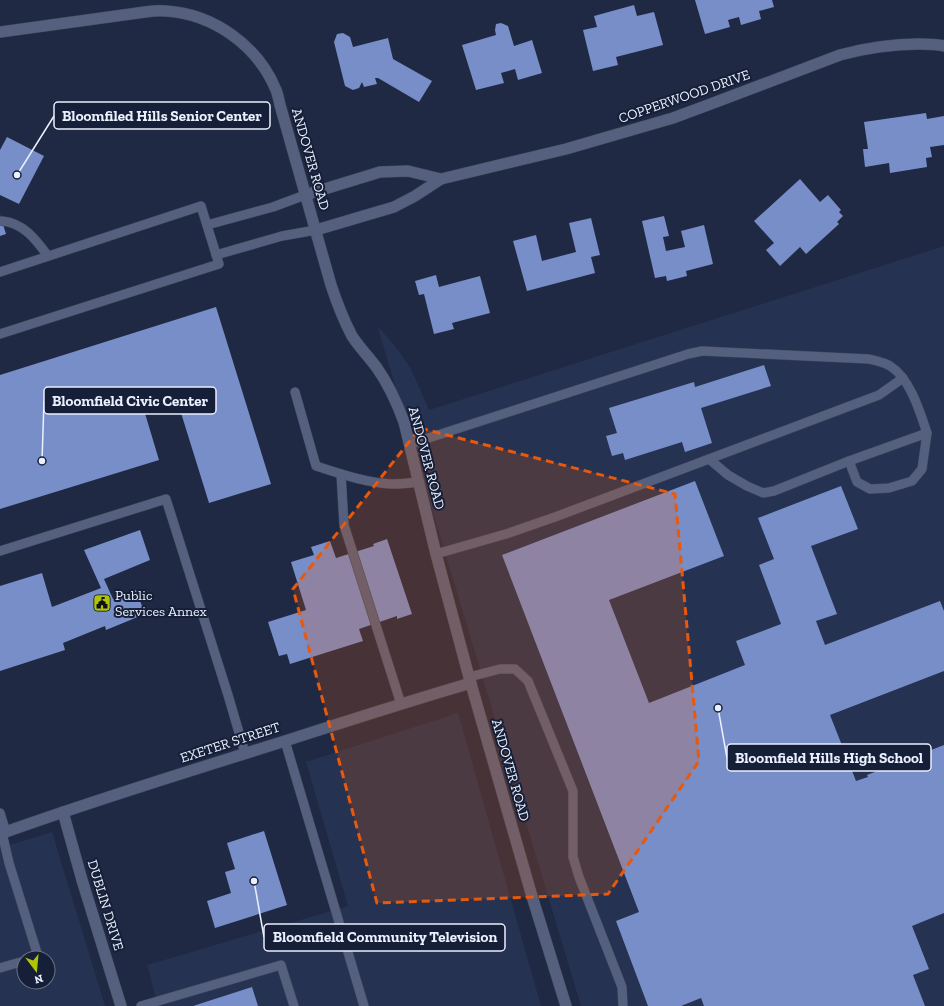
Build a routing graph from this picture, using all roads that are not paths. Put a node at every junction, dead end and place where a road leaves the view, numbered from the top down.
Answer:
1 (0, 32) edge
2 (942, 44) edge
3 (441, 179) junction
4 (306, 195) junction
5 (2, 221) dead end
6 (207, 225) junction
7 (316, 230) junction
8 (216, 254) junction
9 (48, 256) junction
10 (0, 272) edge
11 (0, 334) edge
12 (902, 378) junction
13 (295, 392) dead end
14 (928, 433) junction
15 (410, 444) junction
16 (709, 459) junction
17 (849, 461) junction
18 (342, 474) junction
19 (418, 482) junction
20 (0, 551) edge
21 (436, 554) junction
22 (470, 680) junction
23 (400, 704) junction
24 (285, 741) junction
25 (245, 753) junction
26 (63, 812) junction
27 (0, 813) edge
28 (3, 833) edge
29 (36, 950) edge
30 (16, 963) edge
31 (0, 968) edge
32 (171, 1002) edge
33 (122, 1006) edge
34 (141, 1006) edge
35 (294, 1006) edge
36 (364, 1006) edge
37 (566, 1006) edge
38 (623, 1006) edge

1 - 4 street, ANDOVER ROAD
2 - 3 street, COPPERWOOD DRIVE
3 - 4 street, COPPERWOOD DRIVE
3 - 7 street, COPPERWOOD DRIVE
4 - 6 lane
4 - 7 street, ANDOVER ROAD
5 - 9 lane
6 - 8 lane
6 - 9 lane
7 - 8 lane
7 - 15 street, ANDOVER ROAD
8 - 11 lane
9 - 10 lane
12 - 14 lane
12 - 15 lane
12 - 16 lane
13 - 18 lane
14 - 17 lane
14 - 17 lane
15 - 19 street, ANDOVER ROAD
16 - 17 lane
16 - 21 lane
18 - 19 lane
18 - 23 lane
19 - 21 street, ANDOVER ROAD
20 - 25 lane
21 - 22 street, ANDOVER ROAD
22 - 23 street, EXETER STREET
22 - 37 street, ANDOVER ROAD
22 - 38 lane
23 - 24 street, EXETER STREET
24 - 25 street, EXETER STREET
24 - 36 lane
25 - 26 street, EXETER STREET
26 - 28 street, EXETER STREET
26 - 33 street, DUBLIN DRIVE
27 - 28 lane
28 - 29 lane
30 - 31 lane
32 - 34 lane
32 - 35 lane

